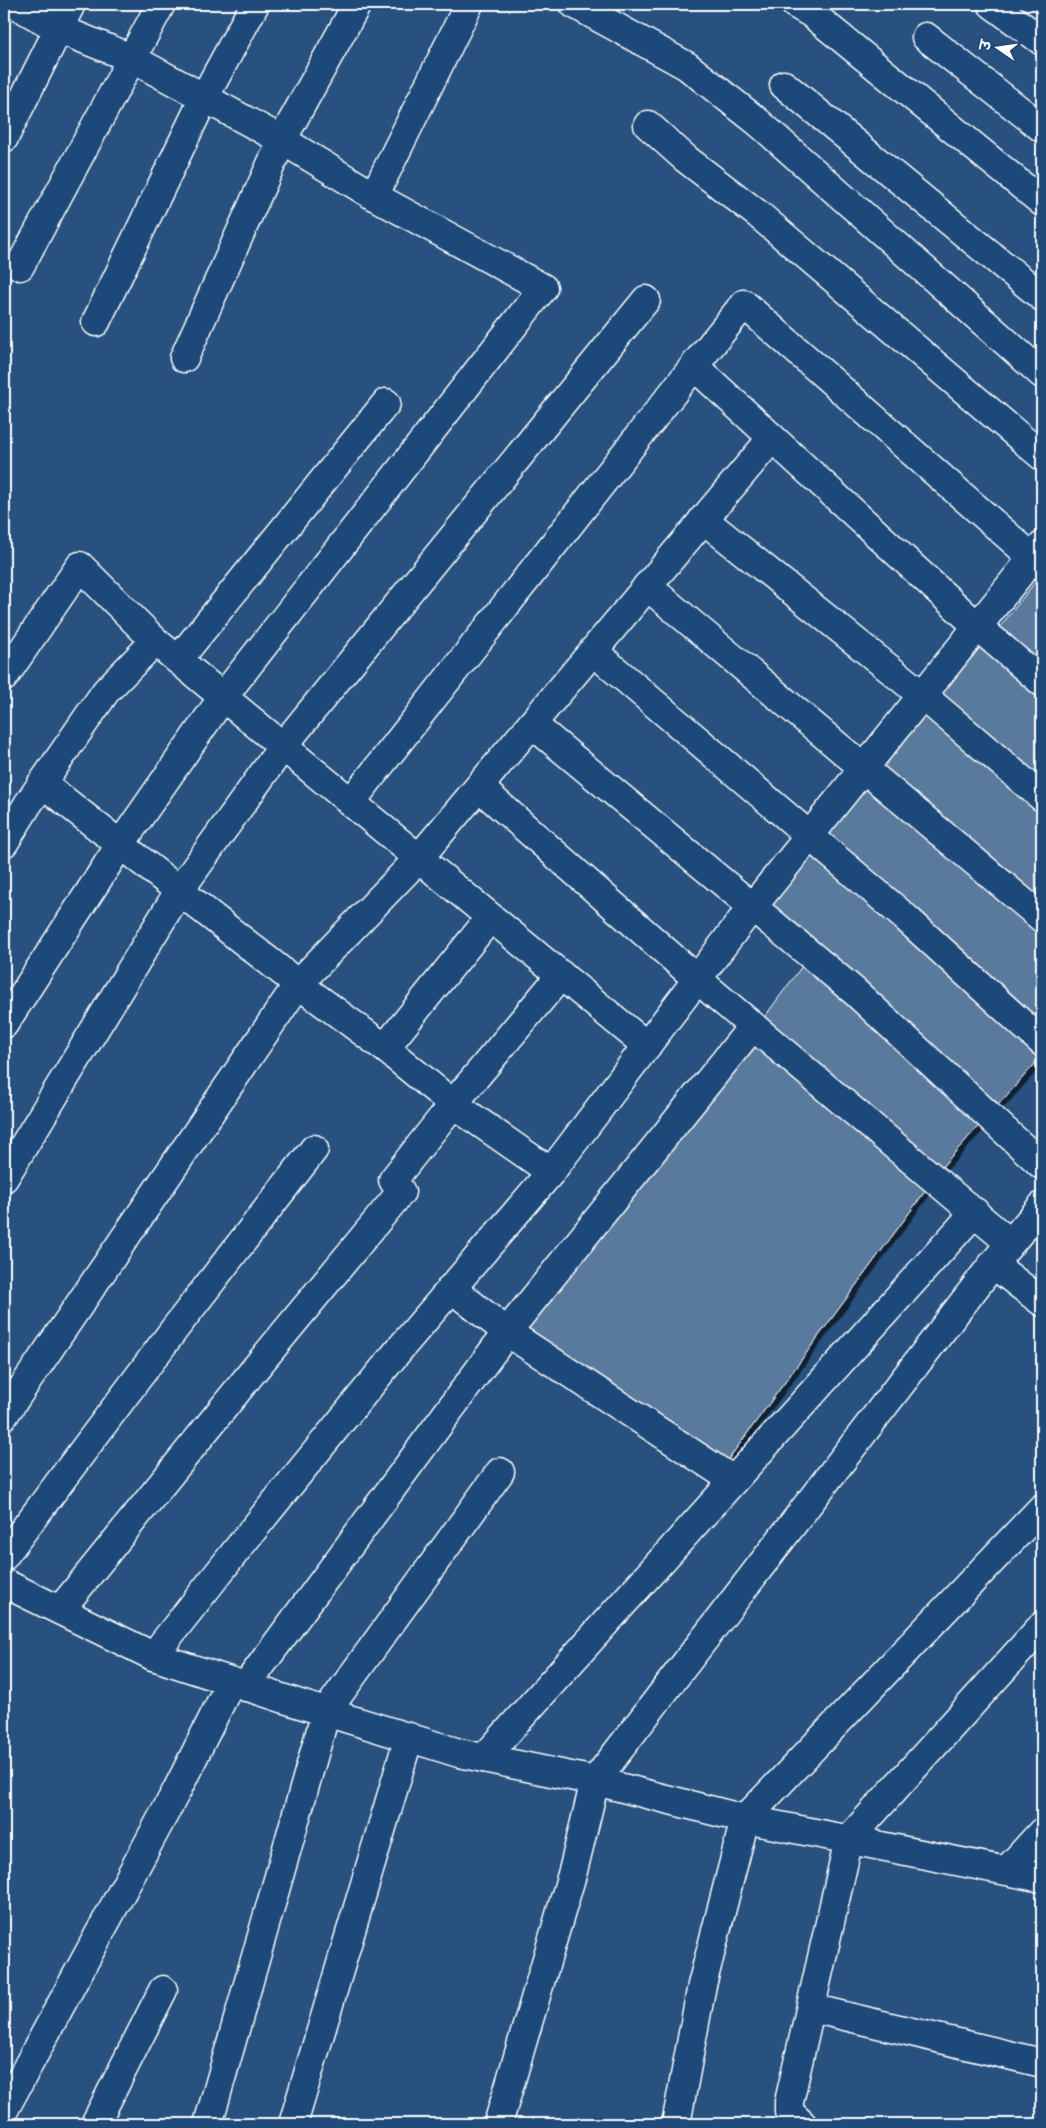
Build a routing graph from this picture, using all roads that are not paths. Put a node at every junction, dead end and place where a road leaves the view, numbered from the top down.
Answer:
1 (15, 4) edge
2 (71, 4) edge
3 (161, 4) edge
4 (255, 4) edge
5 (357, 4) edge
6 (469, 4) edge
7 (574, 4) edge
8 (795, 4) edge
9 (992, 4) edge
10 (59, 28) junction
11 (926, 37) dead end
12 (1042, 41) edge
13 (131, 58) junction
14 (784, 85) dead end
15 (204, 98) junction
16 (648, 125) dead end
17 (1042, 128) edge
18 (4, 138) edge
19 (282, 140) junction
20 (374, 196) junction
21 (1042, 202) edge
22 (20, 266) dead end
23 (1042, 297) edge
24 (646, 300) dead end
25 (96, 322) dead end
26 (184, 358) dead end
27 (694, 366) junction
28 (1042, 374) edge
29 (386, 403) dead end
30 (772, 438) junction
31 (1042, 456) edge
32 (703, 519) junction
33 (1039, 557) edge
34 (647, 586) junction
35 (977, 626) junction
36 (155, 640) junction
37 (593, 651) junction
38 (178, 660) junction
39 (4, 677) edge
40 (1042, 682) edge
41 (922, 695) junction
42 (223, 697) junction
43 (532, 724) junction
44 (282, 746) junction
45 (863, 768) junction
46 (42, 784) junction
47 (479, 786) junction
48 (1042, 797) edge
49 (351, 802) junction
50 (810, 834) junction
51 (4, 843) edge
52 (120, 845) junction
53 (419, 858) junction
54 (179, 891) junction
55 (753, 906) junction
56 (490, 918) junction
57 (1042, 918) edge
58 (561, 975) junction
59 (697, 979) junction
60 (298, 984) junction
61 (4, 1024) edge
62 (753, 1026) junction
63 (1042, 1042) edge
64 (646, 1046) junction
65 (385, 1048) junction
66 (453, 1104) junction
67 (314, 1149) dead end
68 (1042, 1165) edge
69 (551, 1172) junction
70 (4, 1178) edge
71 (1042, 1206) edge
72 (975, 1212) junction
73 (1002, 1254) junction
74 (451, 1288) junction
75 (1042, 1302) edge
76 (508, 1332) junction
77 (4, 1415) edge
78 (500, 1472) dead end
79 (733, 1480) junction
80 (1042, 1508) edge
81 (4, 1556) edge
82 (4, 1582) edge
83 (60, 1610) junction
84 (1042, 1626) edge
85 (153, 1656) junction
86 (238, 1684) junction
87 (326, 1712) junction
88 (409, 1737) junction
89 (484, 1758) junction
90 (595, 1780) junction
91 (745, 1819) junction
92 (1042, 1832) edge
93 (849, 1839) junction
94 (1007, 1870) junction
95 (1042, 1878) edge
96 (163, 1990) dead end
97 (811, 2008) junction
98 (1042, 2063) edge
99 (4, 2110) edge
100 (95, 2124) edge
101 (208, 2124) edge
102 (293, 2124) edge
103 (498, 2124) edge
104 (676, 2124) edge
105 (802, 2124) edge

1 - 10 street
2 - 10 street
3 - 13 street
4 - 15 street
5 - 19 street
6 - 20 street
7 - 28 street
8 - 21 street
9 - 12 street
10 - 13 street
10 - 18 street
11 - 17 street
13 - 15 street
13 - 22 street
14 - 23 street
15 - 19 street
15 - 25 street
16 - 31 street
19 - 20 street
19 - 26 street
20 - 42 street
24 - 44 street
27 - 30 street
27 - 33 street
27 - 49 street
29 - 38 street
30 - 32 street
30 - 35 street
32 - 34 street
32 - 41 street
33 - 35 street
34 - 37 street
34 - 45 street
35 - 40 street
35 - 41 street
36 - 38 street
36 - 39 street
36 - 46 street
37 - 43 street
37 - 50 street
38 - 42 street
41 - 45 street
41 - 48 street
42 - 44 street
42 - 52 street
43 - 47 street
43 - 55 street
44 - 49 street
44 - 54 street
45 - 50 street
45 - 57 street
46 - 51 street
46 - 52 street
47 - 53 street
47 - 59 street
49 - 53 street
50 - 55 street
50 - 63 street
52 - 54 street
52 - 61 street
53 - 56 street
53 - 60 street
54 - 60 street
54 - 70 street
55 - 59 street
55 - 68 street
56 - 58 street
56 - 65 street
58 - 64 street
58 - 66 street
59 - 62 street
59 - 64 street
60 - 65 street
60 - 77 street
62 - 72 street
62 - 76 street
64 - 69 street
65 - 66 street
66 - 69 street
66 - 83 street
67 - 81 street
69 - 74 street
71 - 73 street
72 - 73 street
72 - 79 street
73 - 75 street
73 - 90 street
74 - 76 street
74 - 85 street
76 - 79 street
76 - 86 street
78 - 87 street
79 - 89 street
80 - 91 street
82 - 83 street
83 - 85 street
84 - 93 street
85 - 86 street
86 - 87 street
86 - 99 street
87 - 88 street
87 - 101 street
88 - 89 street
88 - 102 street
89 - 90 street
90 - 91 street
90 - 103 street
91 - 93 street
91 - 104 street
92 - 94 street
93 - 94 street
93 - 97 street
94 - 95 street
96 - 100 street
97 - 98 street
97 - 105 street

